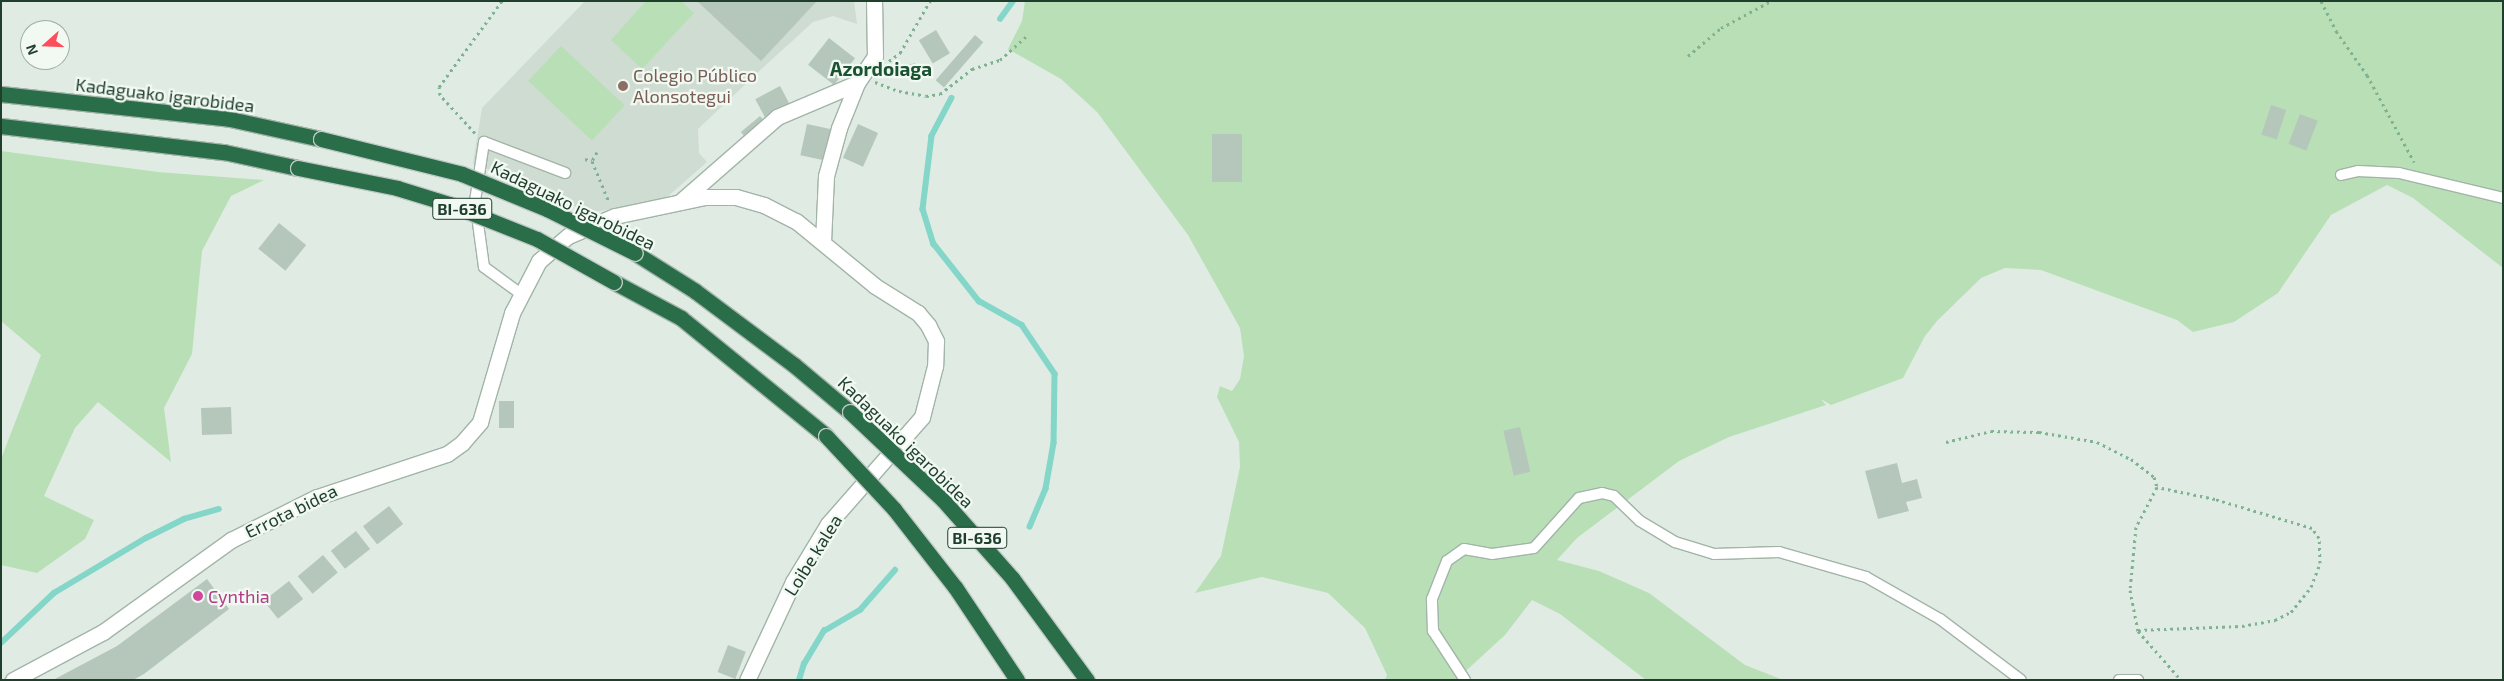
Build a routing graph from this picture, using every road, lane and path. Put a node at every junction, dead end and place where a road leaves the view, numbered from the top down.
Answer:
1 (502, 1) edge
2 (874, 1) edge
3 (930, 1) edge
4 (1771, 1) edge
5 (2321, 1) edge
6 (1028, 35) dead end
7 (900, 53) dead end
8 (1688, 56) dead end
9 (859, 80) junction
10 (1, 94) edge
11 (1, 126) edge
12 (484, 142) junction
13 (597, 152) dead end
14 (585, 159) dead end
15 (592, 161) junction
16 (565, 173) dead end
17 (2341, 175) dead end
18 (2424, 177) junction
19 (2503, 198) edge
20 (676, 204) junction
21 (615, 216) junction
22 (824, 242) junction
23 (521, 294) junction
24 (1946, 442) dead end
25 (2157, 487) junction
26 (2138, 630) junction
27 (13, 680) edge
28 (747, 680) edge
29 (1018, 680) edge
30 (1087, 680) edge
31 (1465, 680) edge
32 (2021, 680) edge
33 (2118, 680) edge
34 (2138, 680) edge
35 (2181, 680) edge

1 - 12 path
2 - 9 street
3 - 7 path
4 - 8 path
5 - 18 path
6 - 9 path
9 - 20 street
9 - 22 street
10 - 30 highway, Kadaguako igarobidea / BI-636, bridge
11 - 29 highway, BI-636, bridge
12 - 16 lane
12 - 23 lane
13 - 15 path
14 - 15 path
15 - 21 path
17 - 18 lane
18 - 19 lane
20 - 21 street, Errota bidea
20 - 22 street, Loibe kalea
21 - 23 street, Errota bidea
22 - 28 street, Loibe kalea
23 - 27 street, Errota bidea
24 - 25 path
25 - 26 path
25 - 26 path
26 - 35 path
31 - 32 lane
33 - 34 lane

